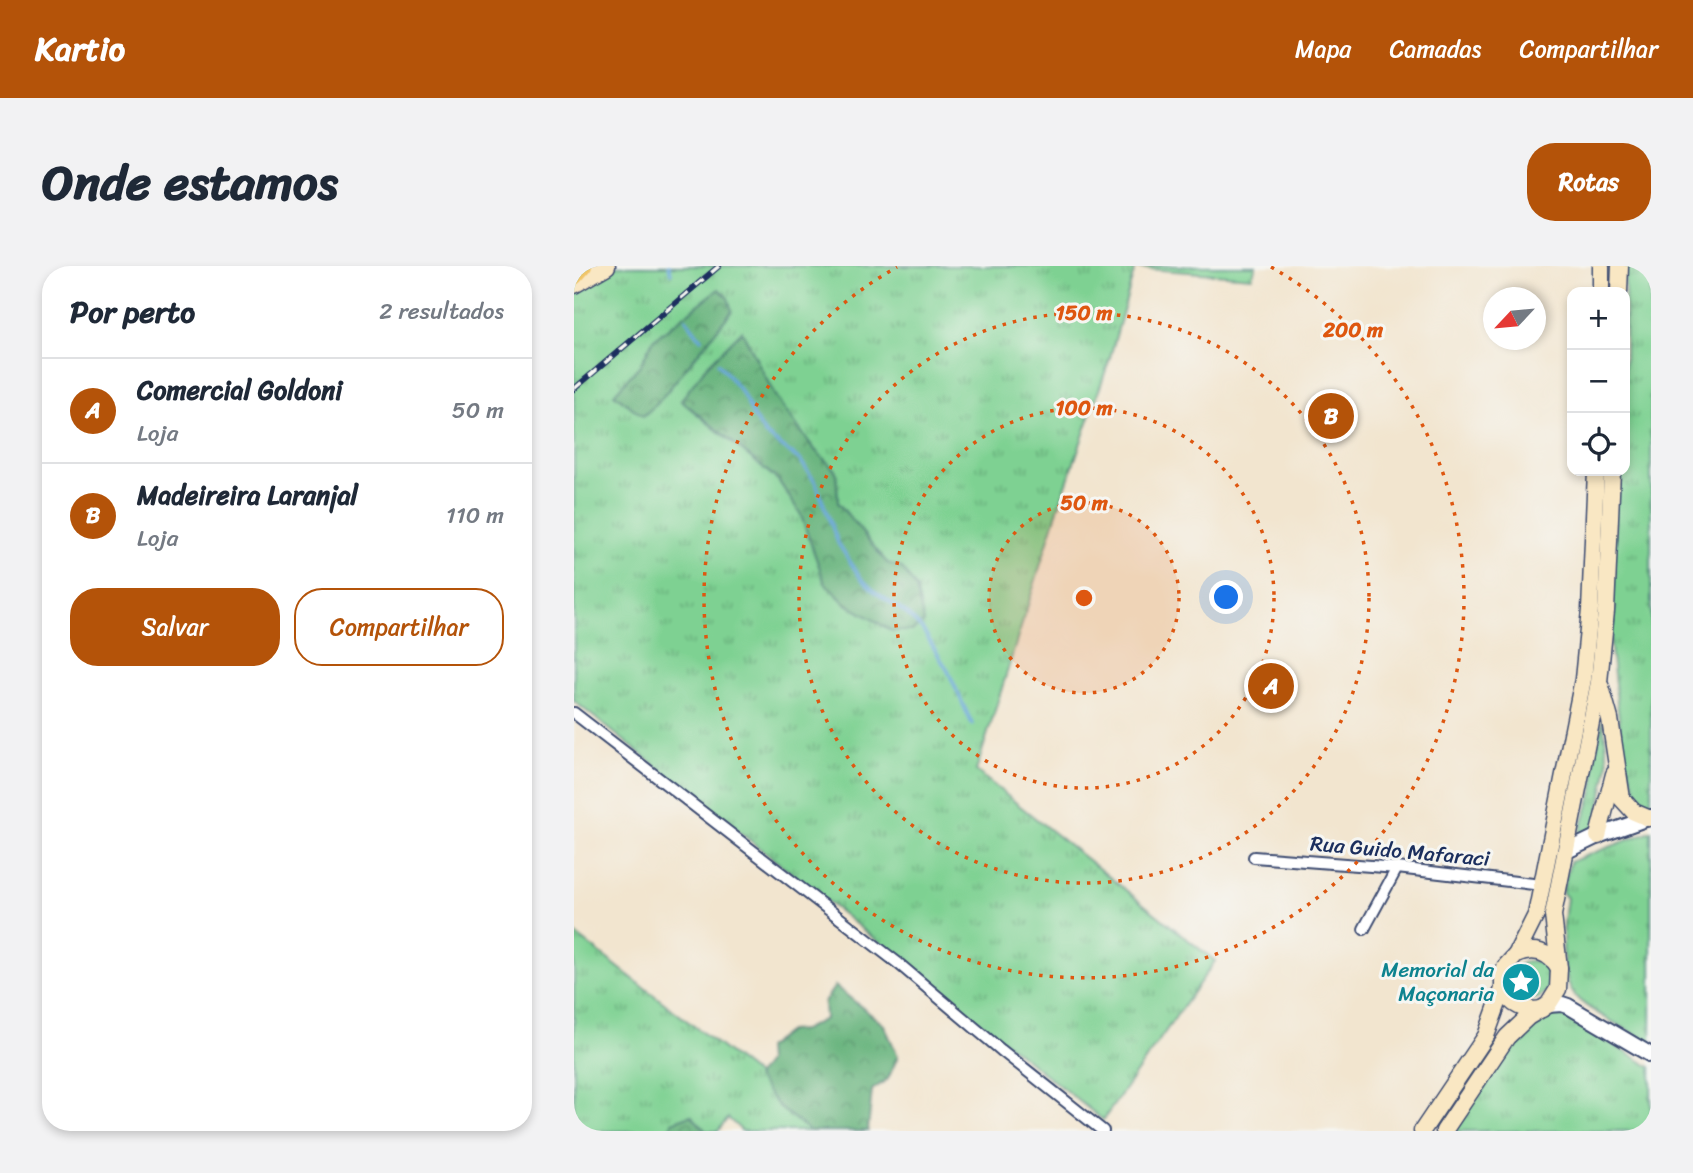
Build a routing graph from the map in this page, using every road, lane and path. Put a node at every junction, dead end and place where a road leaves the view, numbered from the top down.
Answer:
1 (583, 266) edge
2 (607, 266) edge
3 (1601, 266) edge
4 (1620, 266) edge
5 (574, 276) edge
6 (574, 285) edge
7 (1601, 287) edge
8 (1619, 287) edge
9 (1596, 476) edge
10 (1612, 476) edge
11 (1599, 682) junction
12 (574, 713) edge
13 (1616, 767) junction
14 (1650, 818) edge
15 (1598, 835) junction
16 (1565, 852) junction
17 (1254, 857) dead end
18 (1396, 868) junction
19 (1542, 885) junction
20 (1364, 929) dead end
21 (1516, 955) junction
22 (1559, 976) junction
23 (1503, 989) junction
24 (1568, 1006) junction
25 (1545, 1007) junction
26 (1651, 1055) edge
27 (1102, 1131) edge
28 (1422, 1131) edge
29 (1444, 1131) edge

1 - 5 main road
2 - 6 main road
3 - 7 main road
4 - 8 main road
9 - 19 main road
10 - 11 main road
11 - 13 main road
11 - 16 main road
12 - 27 street
13 - 14 main road
13 - 15 main road
14 - 15 street
15 - 16 street
16 - 22 main road
17 - 18 street, Rua Guido Mafaraci
18 - 19 street, Rua Guido Mafaraci
18 - 20 street
19 - 21 main road
21 - 22 main road
21 - 23 main road
22 - 24 street
22 - 25 main road
23 - 25 main road
23 - 28 main road
24 - 25 street
24 - 26 street
25 - 29 main road

